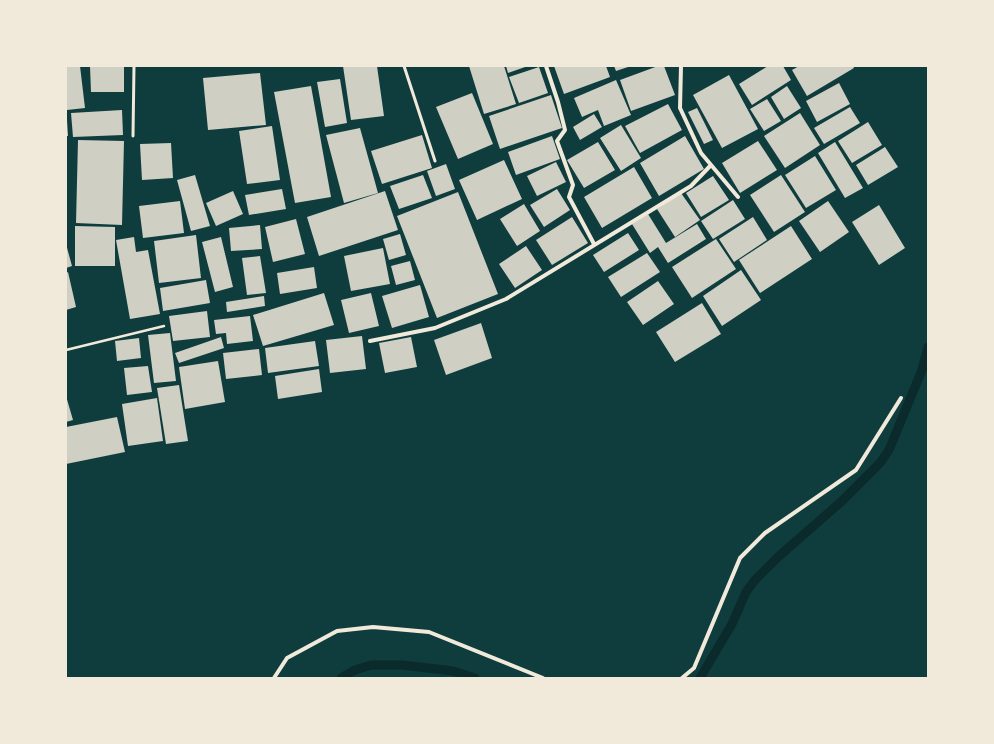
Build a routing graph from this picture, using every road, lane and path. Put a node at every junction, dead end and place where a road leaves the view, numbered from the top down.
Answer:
1 (134, 66) edge
2 (404, 66) edge
3 (546, 66) edge
4 (681, 66) edge
5 (133, 136) dead end
6 (435, 161) dead end
7 (712, 165) junction
8 (738, 197) dead end
9 (594, 244) junction
10 (164, 326) dead end
11 (370, 341) dead end
12 (66, 350) edge
13 (900, 398) dead end
14 (274, 678) edge
15 (543, 678) edge
16 (682, 678) edge

1 - 5 lane
2 - 6 lane
3 - 9 street
4 - 7 street
7 - 8 street
7 - 9 street
9 - 11 street
10 - 12 path
13 - 16 street
14 - 15 street

